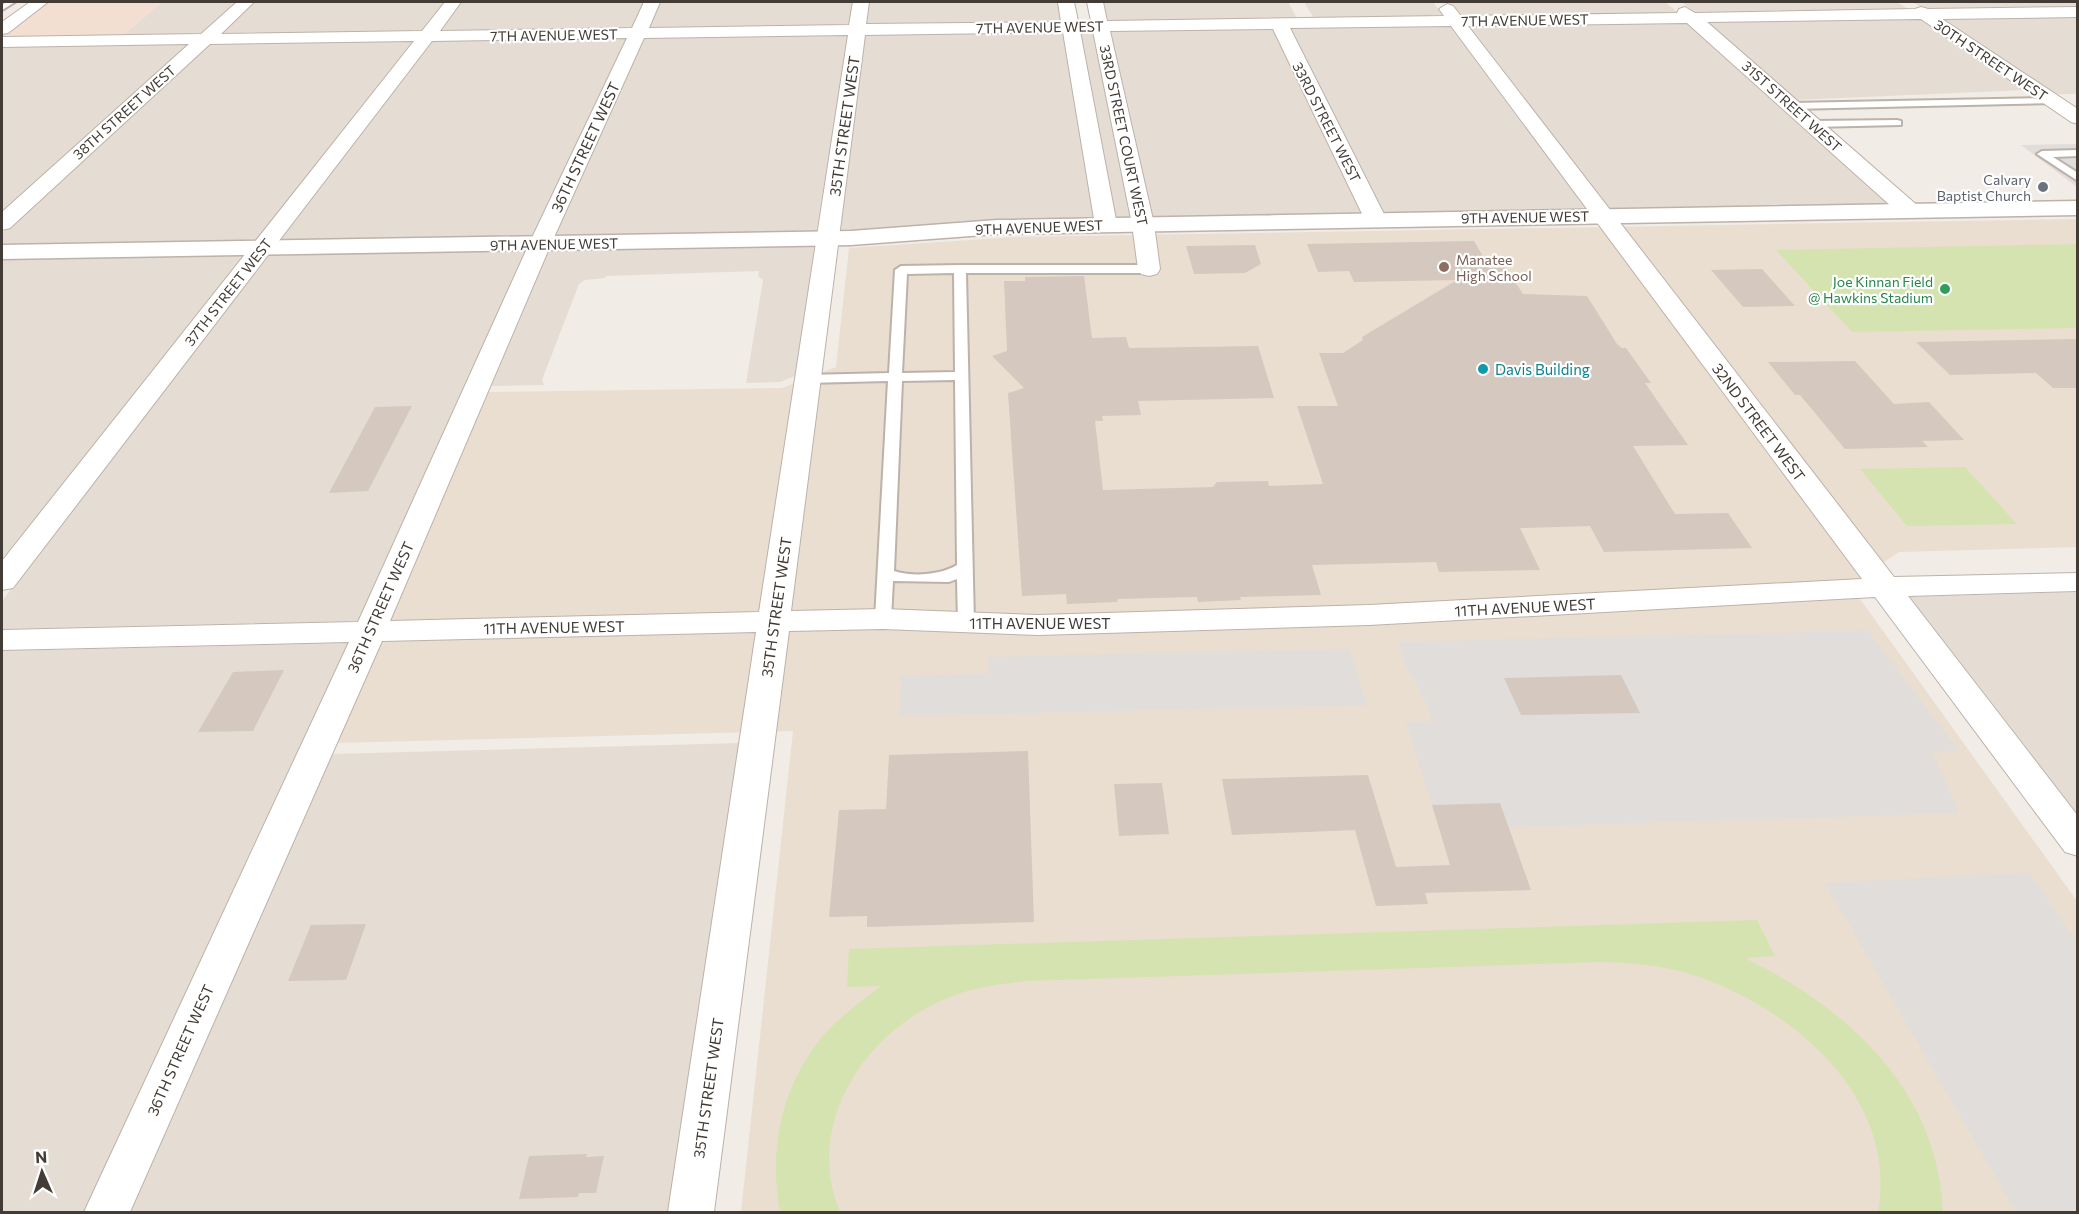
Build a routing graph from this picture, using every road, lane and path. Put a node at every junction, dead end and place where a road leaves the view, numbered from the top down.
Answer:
1 (10, 2) edge
2 (40, 2) edge
3 (246, 2) edge
4 (453, 2) edge
5 (652, 2) edge
6 (861, 2) edge
7 (1066, 2) edge
8 (1095, 2) edge
9 (1441, 2) edge
10 (1674, 2) edge
11 (1905, 2) edge
12 (2, 8) edge
13 (2078, 12) edge
14 (1925, 15) junction
15 (1692, 18) junction
16 (1456, 21) junction
17 (1278, 24) junction
18 (1101, 26) junction
19 (1071, 27) junction
20 (2, 29) edge
21 (858, 31) junction
22 (637, 34) junction
23 (426, 37) junction
24 (204, 40) junction
25 (2, 42) edge
26 (2078, 98) edge
27 (2050, 99) junction
28 (1791, 106) junction
29 (2078, 118) edge
30 (1897, 123) dead end
31 (1812, 124) junction
32 (2078, 153) edge
33 (2078, 178) edge
34 (2078, 208) edge
35 (1910, 211) junction
36 (1603, 216) junction
37 (1377, 220) junction
38 (2, 224) edge
39 (1143, 224) junction
40 (1106, 225) junction
41 (827, 239) junction
42 (540, 244) junction
43 (262, 248) junction
44 (2, 252) edge
45 (960, 269) junction
46 (1149, 269) joint
47 (962, 376) junction
48 (895, 377) junction
49 (807, 379) junction
50 (965, 567) junction
51 (885, 573) junction
52 (2, 581) edge
53 (2078, 582) edge
54 (1883, 587) junction
55 (883, 619) junction
56 (774, 622) junction
57 (966, 623) junction
58 (370, 631) junction
59 (2, 640) edge
60 (2078, 843) edge
61 (107, 1212) edge
62 (691, 1212) edge

1 - 12 lane
2 - 20 street
3 - 24 street, 38TH STREET WEST
4 - 23 street, 37TH STREET WEST
5 - 22 street, 36TH STREET WEST
6 - 21 street, 35TH STREET WEST
7 - 19 street, 33RD STREET COURT WEST
8 - 18 street, 33RD STREET COURT WEST
9 - 16 street, 32ND STREET WEST
10 - 15 street, 31ST STREET WEST
11 - 14 street, 30TH STREET WEST
13 - 14 street, 7TH AVENUE WEST
14 - 15 street, 7TH AVENUE WEST
14 - 27 street, 30TH STREET WEST
15 - 16 street, 7TH AVENUE WEST
15 - 28 street, 31ST STREET WEST
16 - 17 street, 7TH AVENUE WEST
16 - 36 street, 32ND STREET WEST
17 - 18 street, 7TH AVENUE WEST
17 - 37 street, 33RD STREET WEST
18 - 19 street, 7TH AVENUE WEST
18 - 39 street, 33RD STREET COURT WEST
19 - 21 street, 7TH AVENUE WEST
19 - 40 street, 33RD STREET COURT WEST
21 - 22 street, 7TH AVENUE WEST
21 - 41 street, 35TH STREET WEST
22 - 23 street, 7TH AVENUE WEST
22 - 42 street, 36TH STREET WEST
23 - 24 street, 7TH AVENUE WEST
23 - 43 street, 37TH STREET WEST
24 - 25 street, 7TH AVENUE WEST
24 - 38 street, 38TH STREET WEST
26 - 27 street
27 - 28 lane
27 - 29 street, 30TH STREET WEST
28 - 31 street, 31ST STREET WEST
30 - 31 lane
31 - 35 street, 31ST STREET WEST
32 - 33 lane
34 - 35 street, 9TH AVENUE WEST
35 - 36 street, 9TH AVENUE WEST
36 - 37 street, 9TH AVENUE WEST
36 - 54 street, 32ND STREET WEST
37 - 39 street, 9TH AVENUE WEST
39 - 40 street, 9TH AVENUE WEST
39 - 46 street, 33RD STREET COURT WEST
40 - 41 street, 9TH AVENUE WEST
41 - 42 street, 9TH AVENUE WEST
41 - 49 street, 35TH STREET WEST
42 - 43 street, 9TH AVENUE WEST
42 - 58 street, 36TH STREET WEST
43 - 44 street, 9TH AVENUE WEST
43 - 52 street, 37TH STREET WEST
45 - 46 lane
45 - 47 lane
45 - 48 lane
47 - 48 lane
47 - 50 lane
48 - 49 lane
48 - 51 lane
49 - 56 street, 35TH STREET WEST
50 - 51 lane
50 - 57 lane
51 - 55 lane
53 - 54 street, 11TH AVENUE WEST
54 - 57 street, 11TH AVENUE WEST
54 - 60 street, 32ND STREET WEST
55 - 56 street, 11TH AVENUE WEST
55 - 57 street, 11TH AVENUE WEST
56 - 58 street, 11TH AVENUE WEST
56 - 62 street, 35TH STREET WEST
58 - 59 street, 11TH AVENUE WEST
58 - 61 street, 36TH STREET WEST

